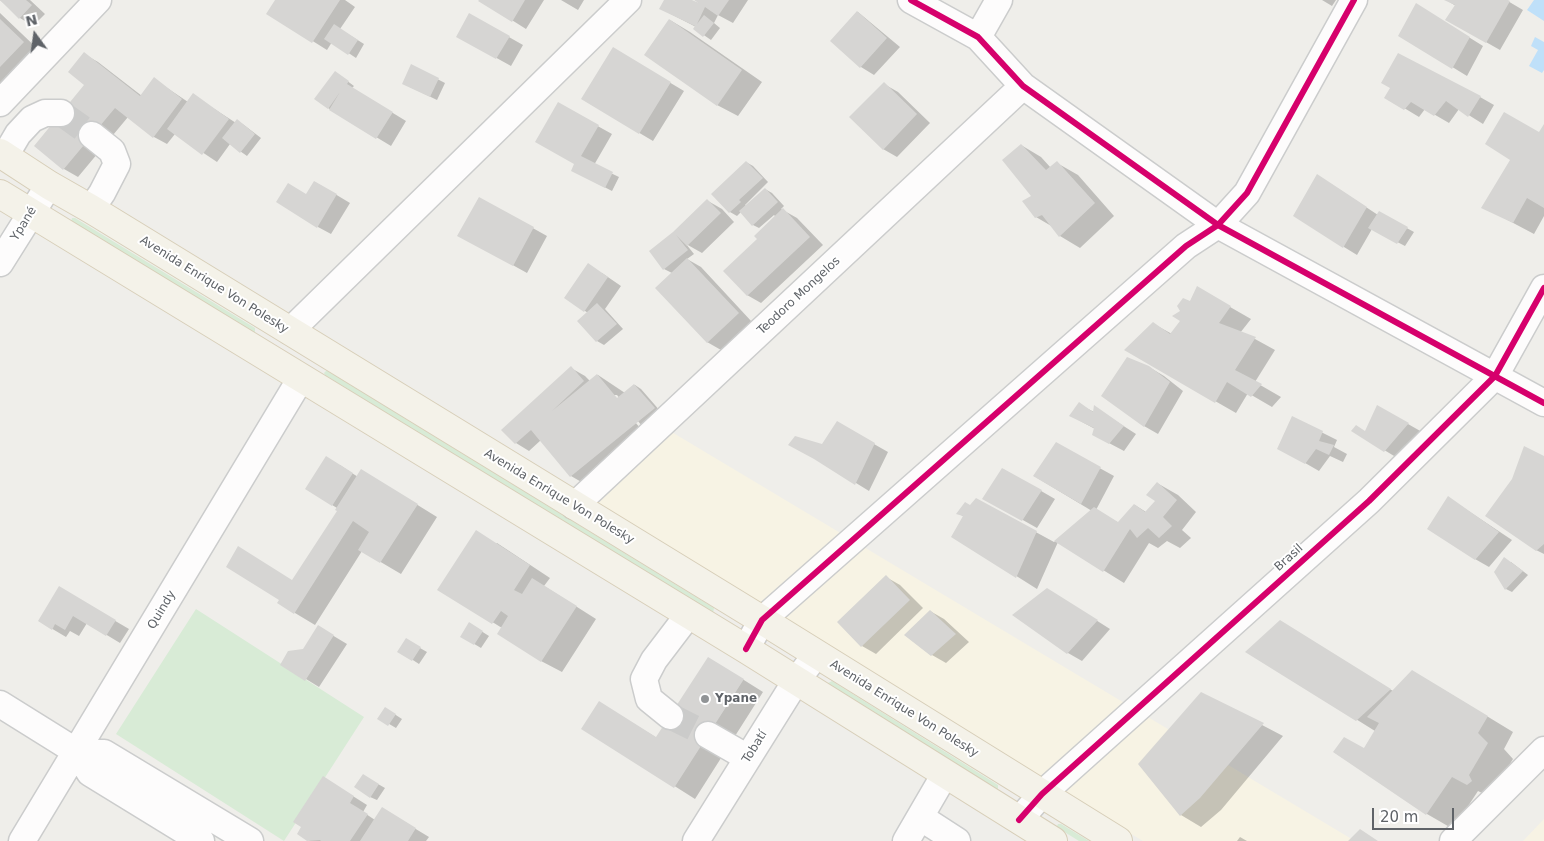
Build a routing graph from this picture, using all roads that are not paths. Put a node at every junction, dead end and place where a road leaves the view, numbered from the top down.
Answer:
1 (98, 0) edge
2 (628, 0) edge
3 (911, 0) edge
4 (999, 0) edge
5 (1354, 0) edge
6 (978, 37) junction
7 (1023, 86) junction
8 (0, 103) edge
9 (61, 113) tunnel mouth
10 (92, 135) tunnel mouth
11 (2, 154) edge
12 (49, 185) junction
13 (0, 194) edge
14 (91, 209) junction
15 (31, 212) junction
16 (1218, 225) junction
17 (0, 263) edge
18 (1544, 288) edge
19 (297, 336) junction
20 (293, 373) junction
21 (1496, 376) junction
22 (1544, 403) edge
23 (574, 506) junction
24 (689, 614) junction
25 (762, 620) junction
26 (746, 649) junction
27 (816, 655) junction
28 (796, 682) junction
29 (0, 704) edge
30 (670, 716) tunnel mouth
31 (708, 736) tunnel mouth
32 (1544, 750) edge
33 (77, 752) junction
34 (748, 758) junction
35 (945, 774) junction
36 (1042, 794) junction
37 (920, 817) junction
38 (1019, 820) junction
39 (22, 841) edge
40 (201, 841) edge
41 (250, 841) edge
42 (696, 841) edge
43 (906, 841) edge
44 (957, 841) edge
45 (1053, 841) edge
46 (1118, 841) edge
47 (1453, 841) edge

1 - 8 street
2 - 19 street
3 - 6 street
4 - 6 street
5 - 16 street
6 - 7 street
7 - 16 street
7 - 23 street, Teodoro Mongelos
9 - 11 street
10 - 14 street
11 - 12 main road, Avenida Enrique Von Polesky
12 - 14 main road, Avenida Enrique Von Polesky
12 - 15 street, Ypané
13 - 15 main road
14 - 19 main road, Avenida Enrique Von Polesky
15 - 17 street, Ypané
15 - 20 main road
16 - 21 street
16 - 25 street
18 - 21 street, Brasil
19 - 20 main road
19 - 23 main road, Avenida Enrique Von Polesky
20 - 24 main road
20 - 33 street, Quindy
21 - 22 street
21 - 36 street, Brasil
23 - 25 main road, Avenida Enrique Von Polesky
24 - 26 main road
24 - 30 street
25 - 26 street
25 - 27 main road, Avenida Enrique Von Polesky
26 - 28 main road
27 - 28 street, Tobatí
27 - 36 main road, Avenida Enrique Von Polesky
28 - 34 street, Tobatí
28 - 35 main road
29 - 33 street
31 - 34 street
32 - 47 street
33 - 39 street, Quindy
33 - 40 street
33 - 41 street
34 - 42 street, Tobatí
35 - 37 street
35 - 38 main road
36 - 38 street, Brasil
36 - 46 main road, Avenida Enrique Von Polesky
37 - 43 street
37 - 44 street
38 - 45 main road

